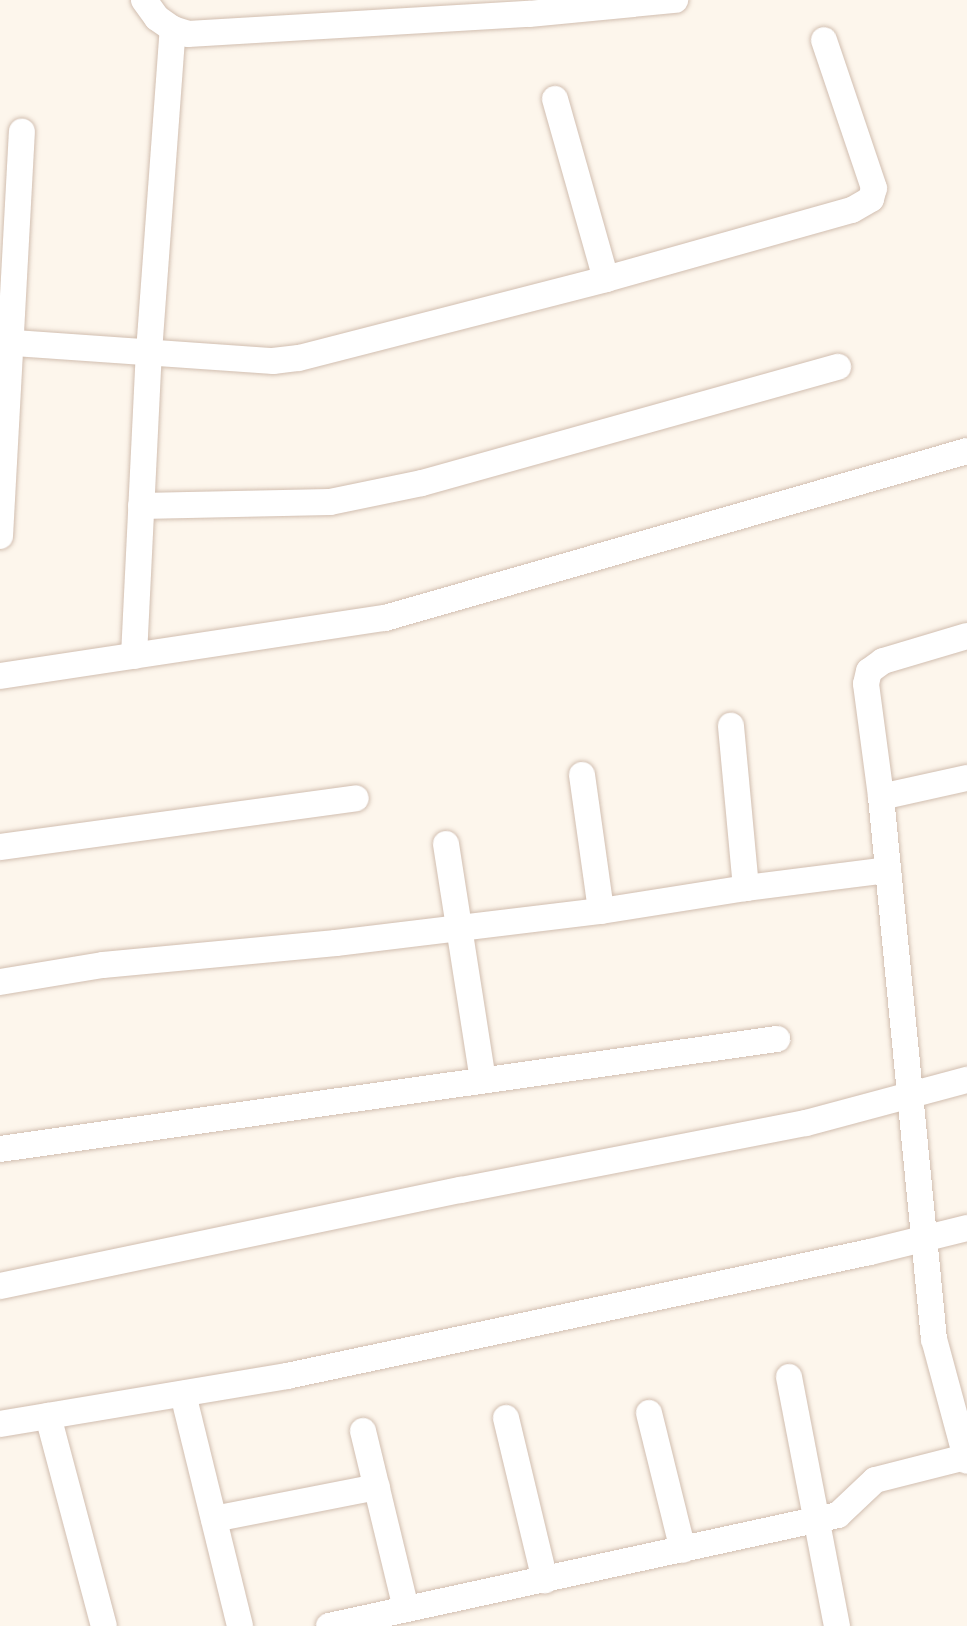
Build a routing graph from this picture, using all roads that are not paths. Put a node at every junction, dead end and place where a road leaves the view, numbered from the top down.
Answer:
1 (144, 0) edge
2 (675, 0) edge
3 (173, 29) junction
4 (824, 40) dead end
5 (555, 99) dead end
6 (22, 132) dead end
7 (606, 279) junction
8 (6, 343) edge
9 (149, 352) junction
10 (838, 367) dead end
11 (967, 451) edge
12 (141, 506) junction
13 (0, 536) edge
14 (967, 636) edge
15 (134, 656) junction
16 (0, 676) edge
17 (731, 726) dead end
18 (582, 775) dead end
19 (967, 778) edge
20 (881, 797) junction
21 (356, 798) dead end
22 (446, 844) dead end
23 (0, 847) edge
24 (888, 870) junction
25 (746, 888) junction
26 (601, 911) junction
27 (459, 928) junction
28 (0, 982) edge
29 (777, 1039) dead end
30 (483, 1080) junction
31 (967, 1080) edge
32 (910, 1095) junction
33 (0, 1149) edge
34 (967, 1228) edge
35 (924, 1239) junction
36 (0, 1286) edge
37 (956, 1376) edge
38 (789, 1377) dead end
39 (183, 1394) junction
40 (649, 1413) dead end
41 (48, 1416) junction
42 (506, 1418) dead end
43 (0, 1424) edge
44 (363, 1431) dead end
45 (966, 1459) edge
46 (377, 1488) junction
47 (214, 1520) junction
48 (814, 1521) junction
49 (683, 1550) junction
50 (545, 1580) junction
51 (407, 1609) junction
52 (104, 1626) edge
53 (240, 1626) edge
54 (329, 1626) edge
55 (837, 1626) edge

1 - 3 street
2 - 3 street
3 - 9 street
4 - 7 street
5 - 7 street
6 - 8 street
7 - 9 street
8 - 9 street
8 - 13 street
9 - 12 street
10 - 12 street
11 - 15 street
12 - 15 street
14 - 20 street
15 - 16 street
17 - 25 street
18 - 26 street
19 - 20 street
20 - 24 street
21 - 23 street
22 - 27 street
24 - 25 street
24 - 32 street
25 - 26 street
26 - 27 street
27 - 28 street
27 - 30 street
29 - 30 street
30 - 33 street
31 - 32 street
32 - 35 street
32 - 36 street
34 - 35 street
35 - 37 street
35 - 39 street
37 - 45 street
38 - 48 street
39 - 41 street
39 - 47 street
40 - 49 street
41 - 43 street
41 - 52 street
42 - 50 street
44 - 46 street
45 - 48 street
46 - 47 street
46 - 51 street
47 - 53 street
48 - 49 street
48 - 55 street
49 - 50 street
50 - 51 street
51 - 54 street

